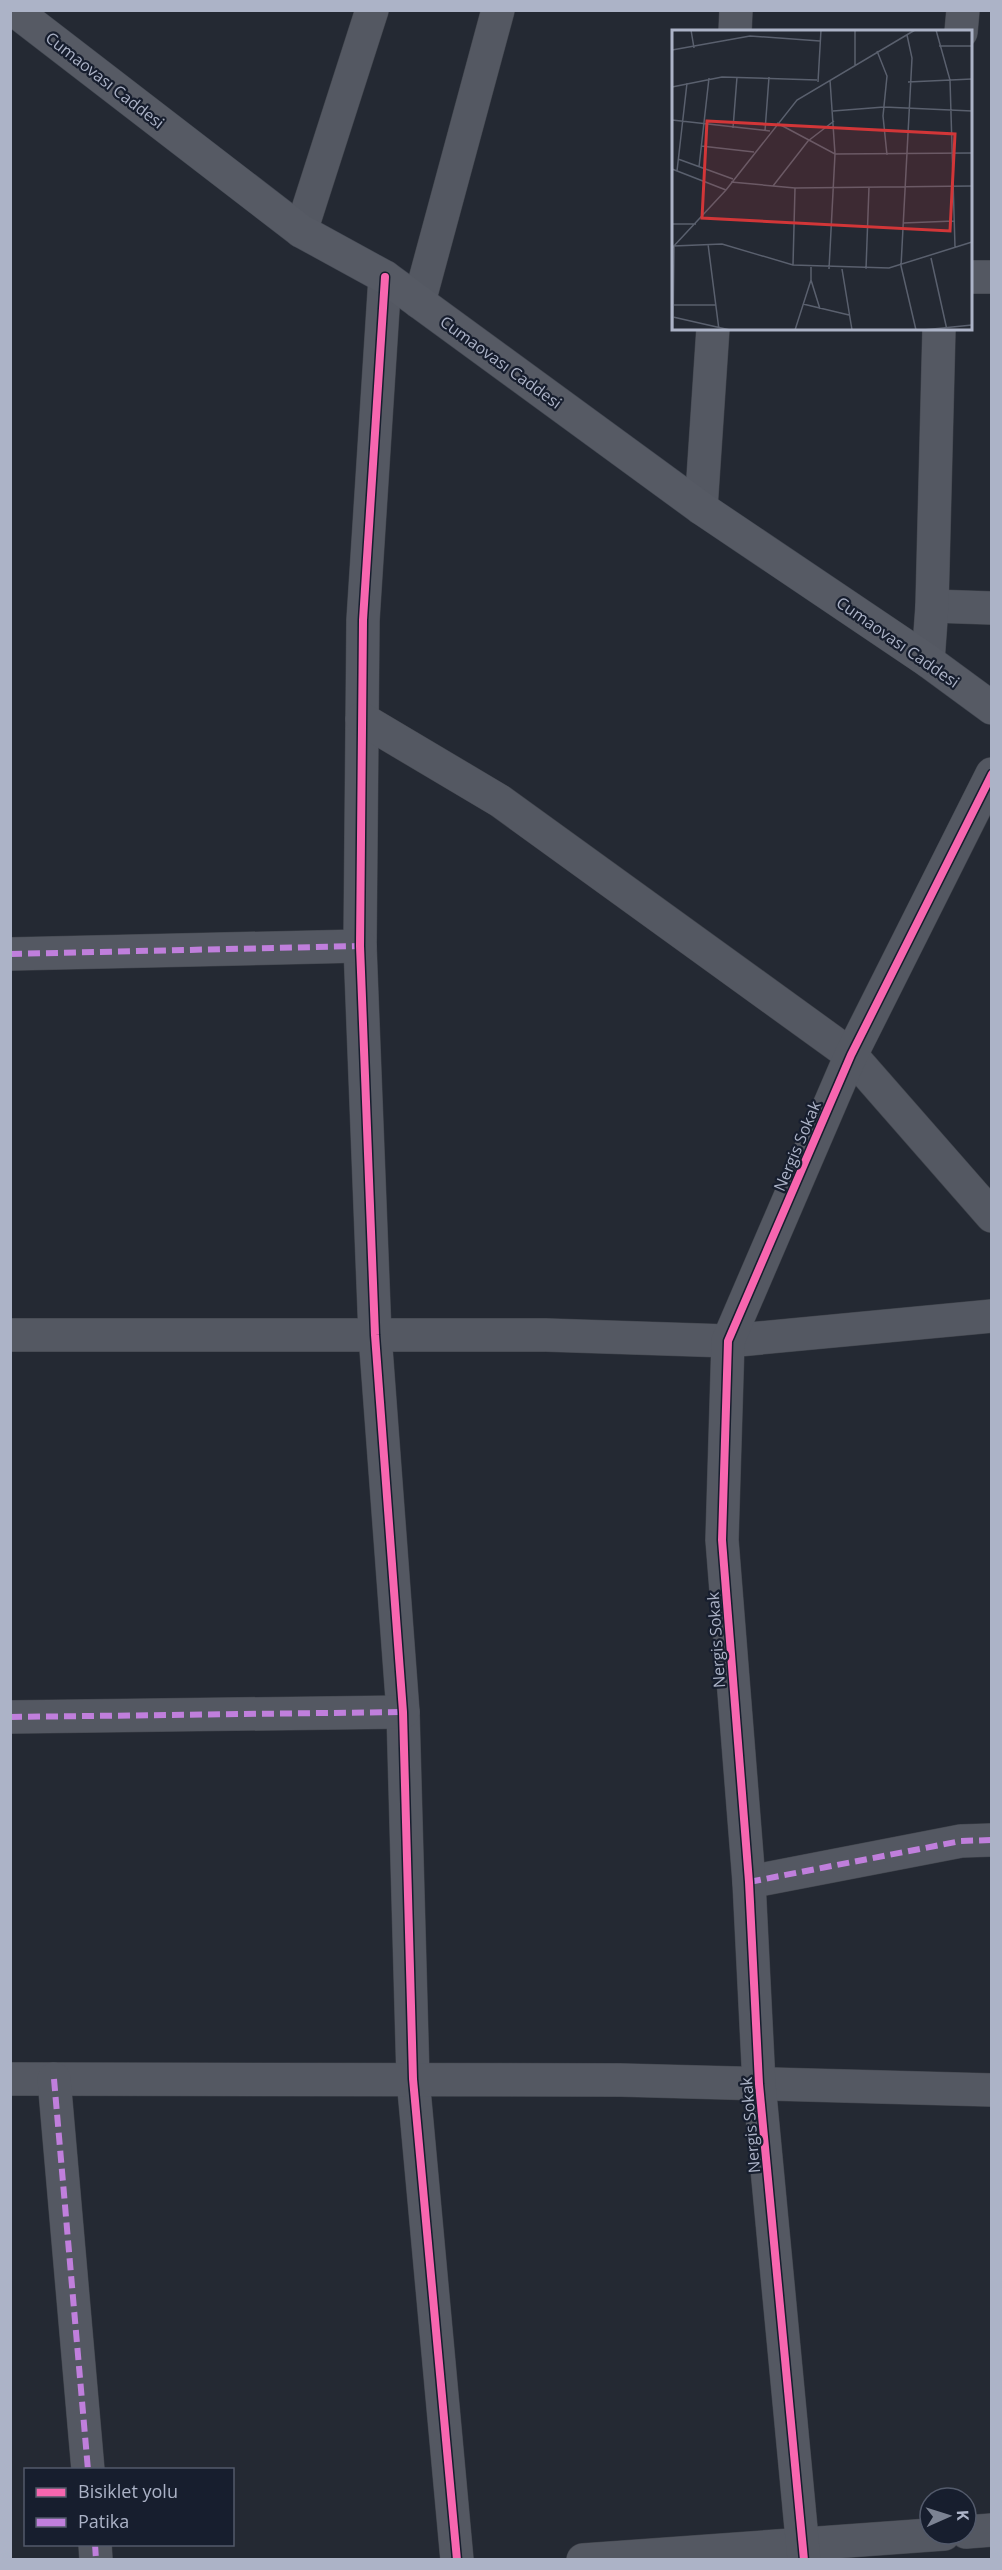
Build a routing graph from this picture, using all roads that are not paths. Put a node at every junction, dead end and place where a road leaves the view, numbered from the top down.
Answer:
1 (14, 10) edge
2 (372, 10) edge
3 (498, 10) edge
4 (736, 10) edge
5 (963, 10) edge
6 (735, 30) edge
7 (961, 30) edge
8 (302, 231) junction
9 (385, 277) junction
10 (972, 277) edge
11 (992, 277) edge
12 (419, 302) junction
13 (713, 330) edge
14 (939, 330) edge
15 (701, 508) junction
16 (932, 606) junction
17 (992, 608) edge
18 (928, 662) junction
19 (992, 708) edge
20 (362, 719) junction
21 (992, 774) edge
22 (360, 946) junction
23 (10, 954) edge
24 (851, 1055) junction
25 (992, 1216) edge
26 (992, 1316) edge
27 (10, 1335) edge
28 (375, 1335) junction
29 (728, 1341) junction
30 (403, 1712) junction
31 (10, 1717) edge
32 (992, 1840) edge
33 (748, 1882) junction
34 (10, 2079) edge
35 (54, 2079) junction
36 (413, 2079) junction
37 (759, 2084) junction
38 (992, 2090) edge
39 (88, 2468) edge
40 (918, 2537) edge
41 (803, 2552) edge
42 (457, 2559) edge
43 (583, 2559) edge

1 - 8 main road, Cumaovası Caddesi
2 - 8 street
3 - 12 street
4 - 6 street
5 - 7 street
8 - 9 main road, Cumaovası Caddesi
9 - 12 main road, Cumaovası Caddesi
9 - 20 street
10 - 11 street
12 - 15 main road, Cumaovası Caddesi
13 - 15 street
14 - 16 street
15 - 18 main road, Cumaovası Caddesi
16 - 17 street
16 - 18 street
18 - 19 main road, Cumaovası Caddesi
20 - 22 street
20 - 24 street
21 - 24 street, Nergis Sokak
22 - 23 street
22 - 28 street
24 - 25 street
24 - 29 street, Nergis Sokak
26 - 29 street
27 - 28 street
28 - 29 street
28 - 30 street
29 - 33 street, Nergis Sokak
30 - 31 street
30 - 36 street
32 - 33 street
33 - 37 street, Nergis Sokak
34 - 35 street
35 - 36 street
35 - 39 street
36 - 37 street
36 - 42 street
37 - 38 street
37 - 41 street, Nergis Sokak
40 - 41 street
41 - 43 street

